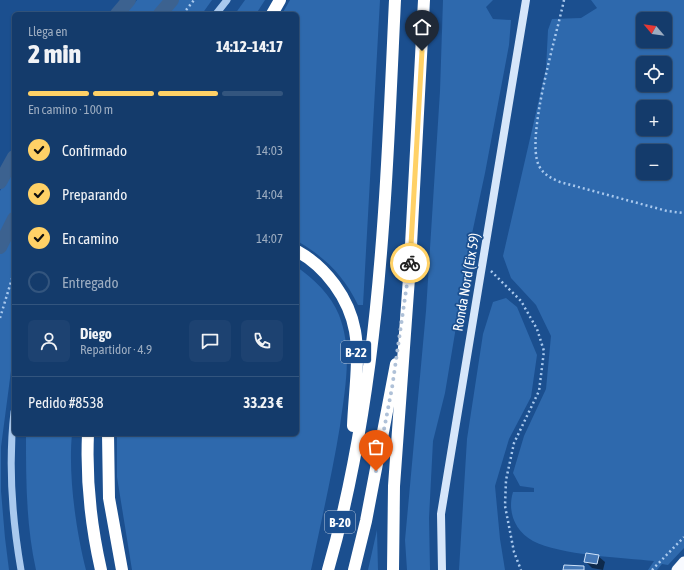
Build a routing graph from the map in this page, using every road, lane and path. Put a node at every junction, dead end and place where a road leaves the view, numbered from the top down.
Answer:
1 (194, 0) edge
2 (227, 0) edge
3 (280, 0) edge
4 (395, 0) edge
5 (424, 0) edge
6 (526, 0) edge
7 (564, 0) edge
8 (185, 12) edge
9 (218, 12) edge
10 (273, 12) edge
11 (684, 213) edge
12 (299, 252) edge
13 (483, 263) junction
14 (410, 264) junction
15 (12, 279) edge
16 (0, 318) edge
17 (13, 436) edge
18 (88, 436) edge
19 (108, 436) edge
20 (351, 474) junction
21 (684, 538) edge
22 (684, 562) edge
23 (21, 570) edge
24 (101, 570) edge
25 (122, 570) edge
26 (328, 570) edge
27 (354, 570) edge
28 (394, 570) edge
29 (442, 570) edge
30 (520, 570) edge
31 (652, 570) edge
32 (677, 570) edge

1 - 8 path
2 - 9 street
3 - 10 highway
4 - 20 highway, B-20
5 - 14 highway, B-20
6 - 13 main road, Ronda Nord (Eix 59)
7 - 11 path
12 - 20 highway, B-22
13 - 29 main road, Ronda Nord (Eix 59)
13 - 30 path
14 - 27 highway, B-20
14 - 28 highway
15 - 16 path
17 - 23 street
18 - 24 highway
19 - 25 highway
20 - 26 highway, B-20
21 - 31 path
22 - 32 highway

